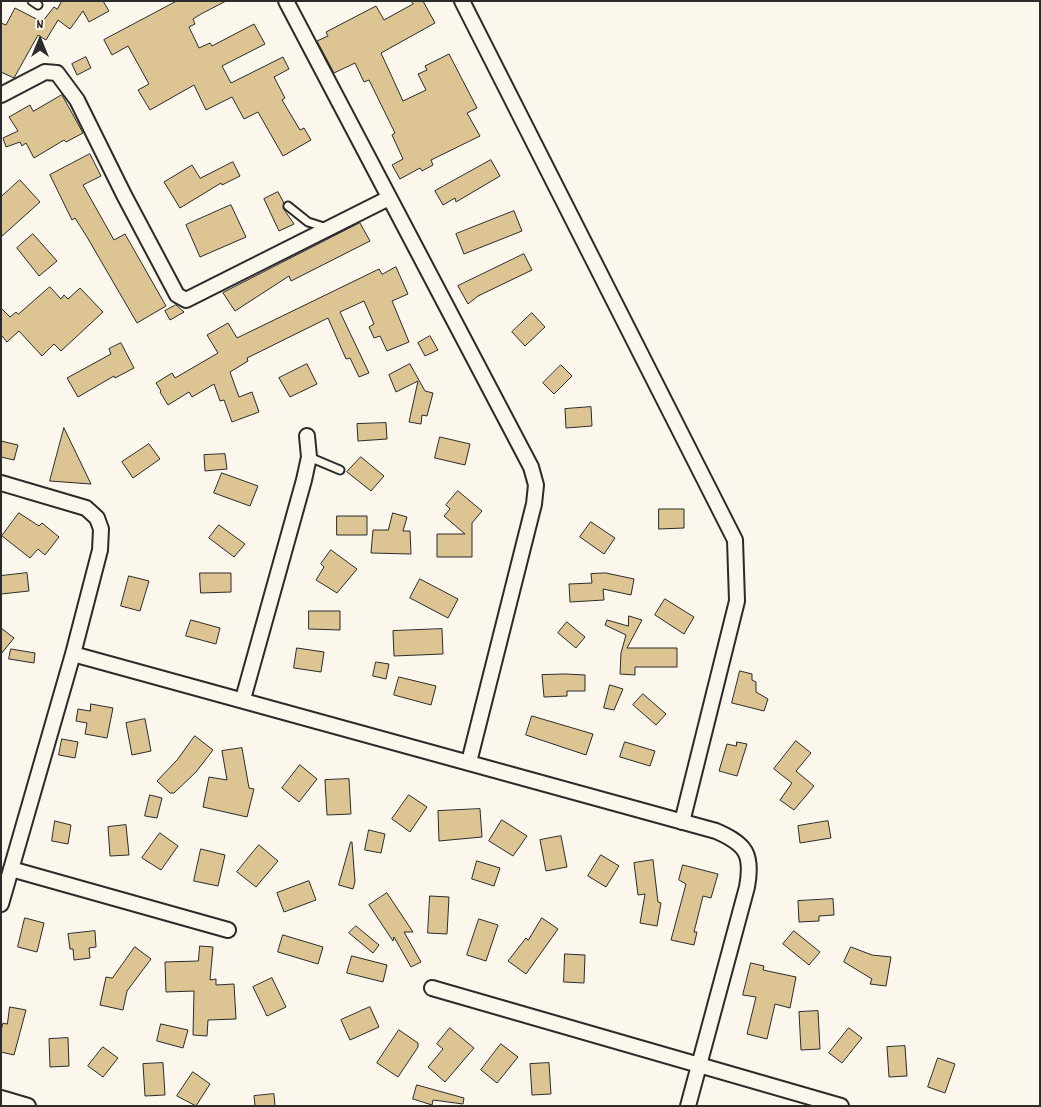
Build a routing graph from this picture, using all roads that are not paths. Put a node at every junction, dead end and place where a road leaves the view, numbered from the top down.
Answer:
1 (286, 1) edge
2 (462, 1) edge
3 (1, 95) edge
4 (389, 198) junction
5 (288, 206) dead end
6 (330, 229) junction
7 (307, 436) dead end
8 (309, 457) junction
9 (340, 470) dead end
10 (1, 483) edge
11 (73, 654) junction
12 (243, 699) junction
13 (469, 762) junction
14 (682, 822) junction
15 (11, 869) junction
16 (1, 904) edge
17 (228, 930) dead end
18 (432, 988) dead end
19 (699, 1066) junction
20 (1, 1098) edge
21 (28, 1106) edge
22 (688, 1106) edge
23 (841, 1106) edge

1 - 4 street
2 - 14 street
3 - 6 street
4 - 6 street
4 - 13 street
5 - 6 lane
7 - 8 street
8 - 9 lane
8 - 12 street
10 - 11 street
11 - 12 street
11 - 15 street
12 - 13 street
13 - 14 street
14 - 19 street
15 - 16 street
15 - 17 street
18 - 19 street
19 - 22 street
19 - 23 street
20 - 21 street

